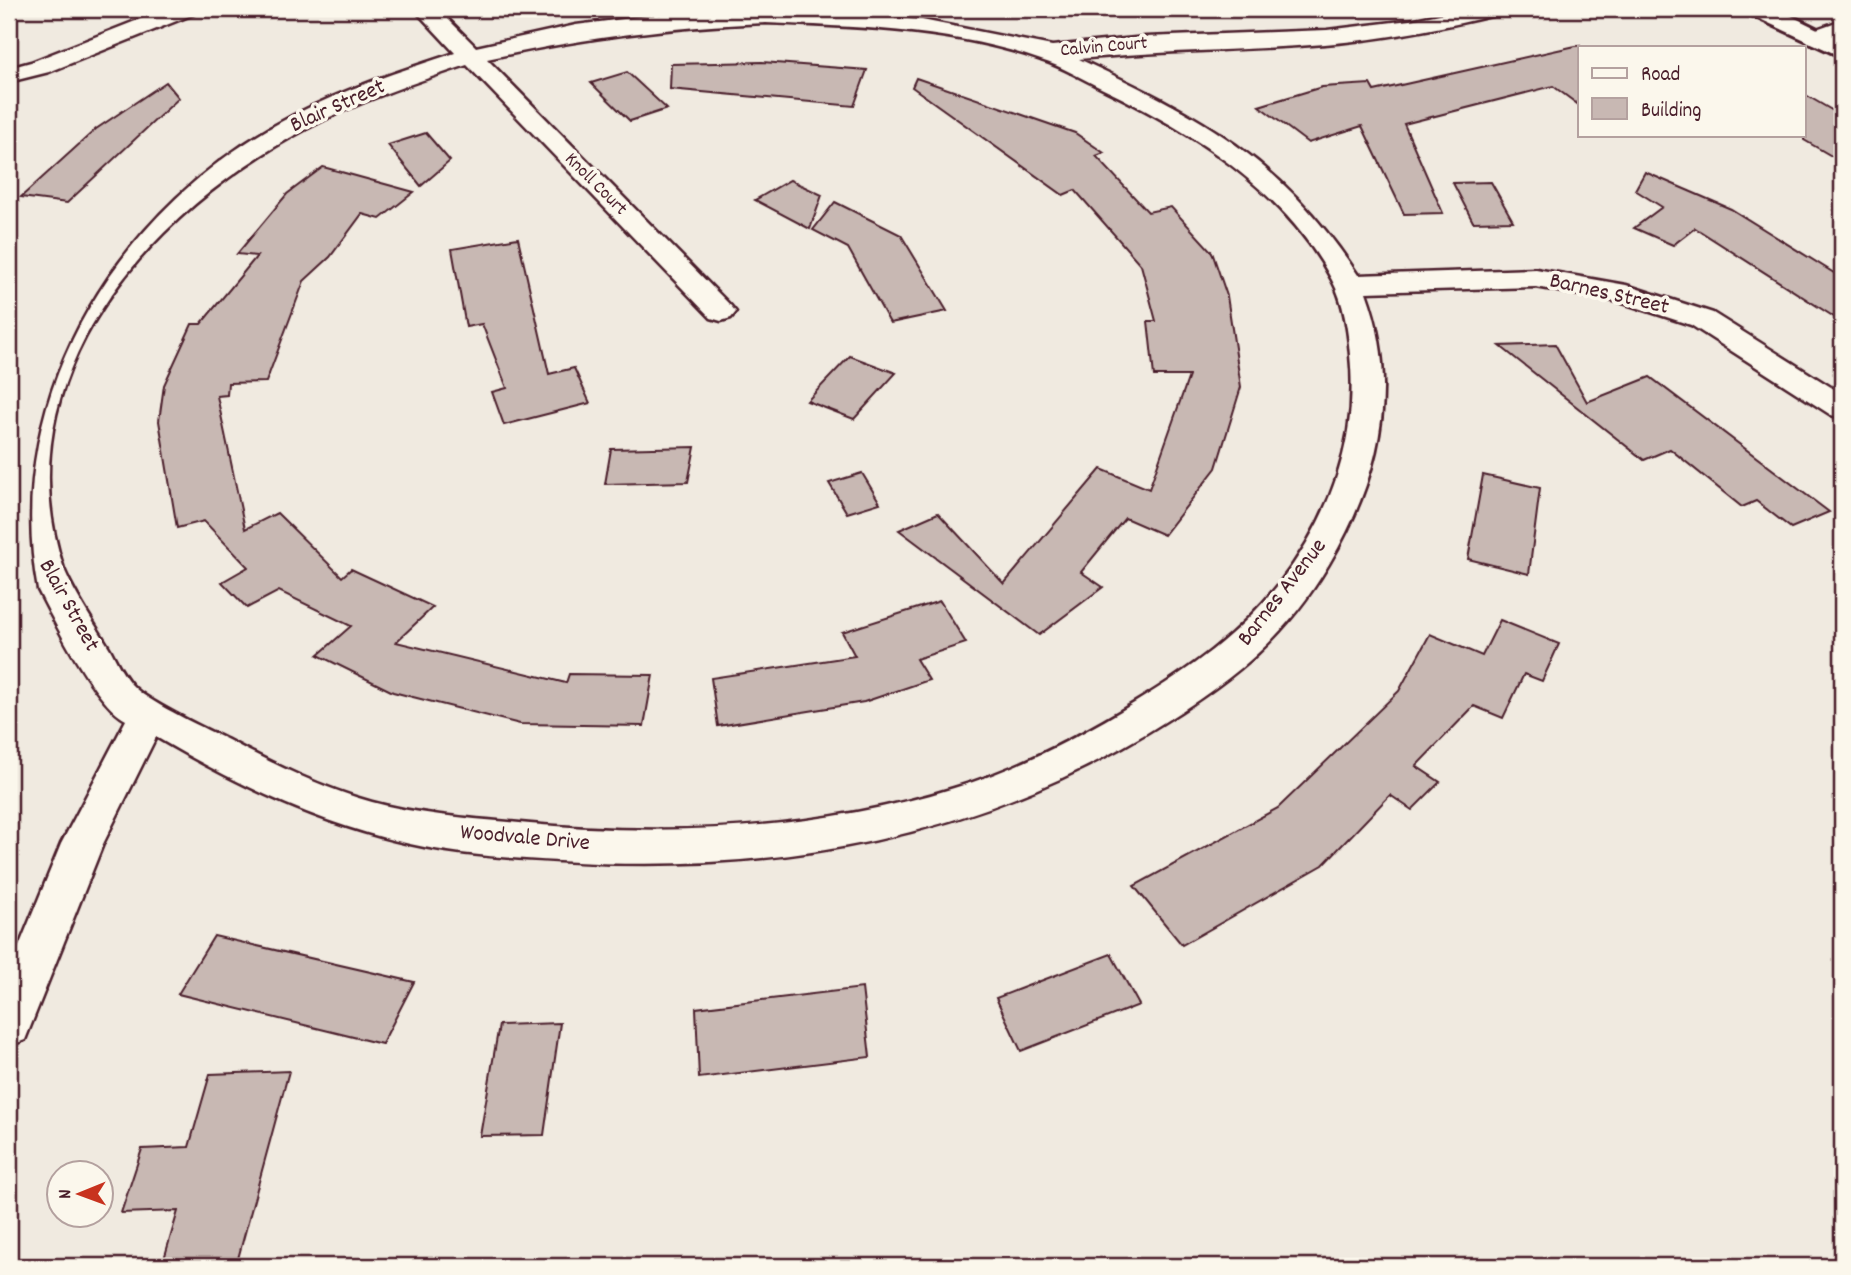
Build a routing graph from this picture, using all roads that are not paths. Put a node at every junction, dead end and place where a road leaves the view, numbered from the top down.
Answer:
1 (186, 9) edge
2 (425, 9) edge
3 (1492, 9) edge
4 (1758, 9) edge
5 (1842, 27) edge
6 (1816, 37) junction
7 (1842, 50) edge
8 (1047, 53) junction
9 (469, 57) junction
10 (9, 75) edge
11 (1348, 284) junction
12 (721, 313) dead end
13 (1842, 408) edge
14 (148, 714) junction
15 (925, 813) joint
16 (9, 1026) edge

1 - 10 street
2 - 9 street
3 - 8 street, Calvin Court
4 - 6 street
5 - 6 street
6 - 7 street
8 - 9 street, Calvin Court
8 - 11 street, Barnes Avenue
9 - 12 street, Knoll Court
9 - 14 street, Blair Street
11 - 13 street, Barnes Street
11 - 15 street, Barnes Avenue
14 - 15 street, Woodvale Drive
14 - 16 street

